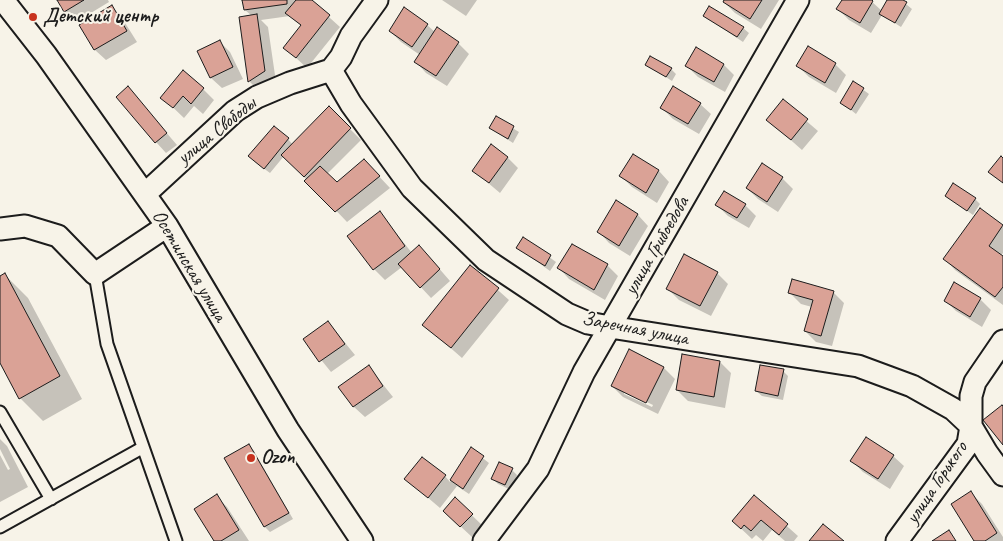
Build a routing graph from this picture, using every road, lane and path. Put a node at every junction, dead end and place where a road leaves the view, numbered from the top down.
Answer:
1 (3, 0) edge
2 (377, 0) edge
3 (798, 0) edge
4 (331, 70) junction
5 (145, 194) junction
6 (167, 226) junction
7 (0, 229) edge
8 (95, 274) junction
9 (610, 327) junction
10 (1003, 341) edge
11 (0, 412) edge
12 (971, 426) junction
13 (142, 448) junction
14 (1003, 475) edge
15 (51, 499) junction
16 (0, 527) edge
17 (176, 541) edge
18 (362, 541) edge
19 (484, 541) edge
20 (897, 541) edge

1 - 5 street, Осетинская улица
2 - 4 street
3 - 9 street, улица Грибоедова
4 - 5 street, улица Свободы
4 - 9 street, Заречная улица
5 - 6 street, Осетинская улица
6 - 8 street
6 - 18 street, Осетинская улица
7 - 8 street
8 - 13 lane
9 - 12 street, Заречная улица
9 - 19 street, улица Грибоедова
10 - 12 street, улица Горького
11 - 15 lane
12 - 14 street, Заречная улица
12 - 20 street, улица Горького
13 - 15 lane
13 - 17 lane
15 - 16 lane

